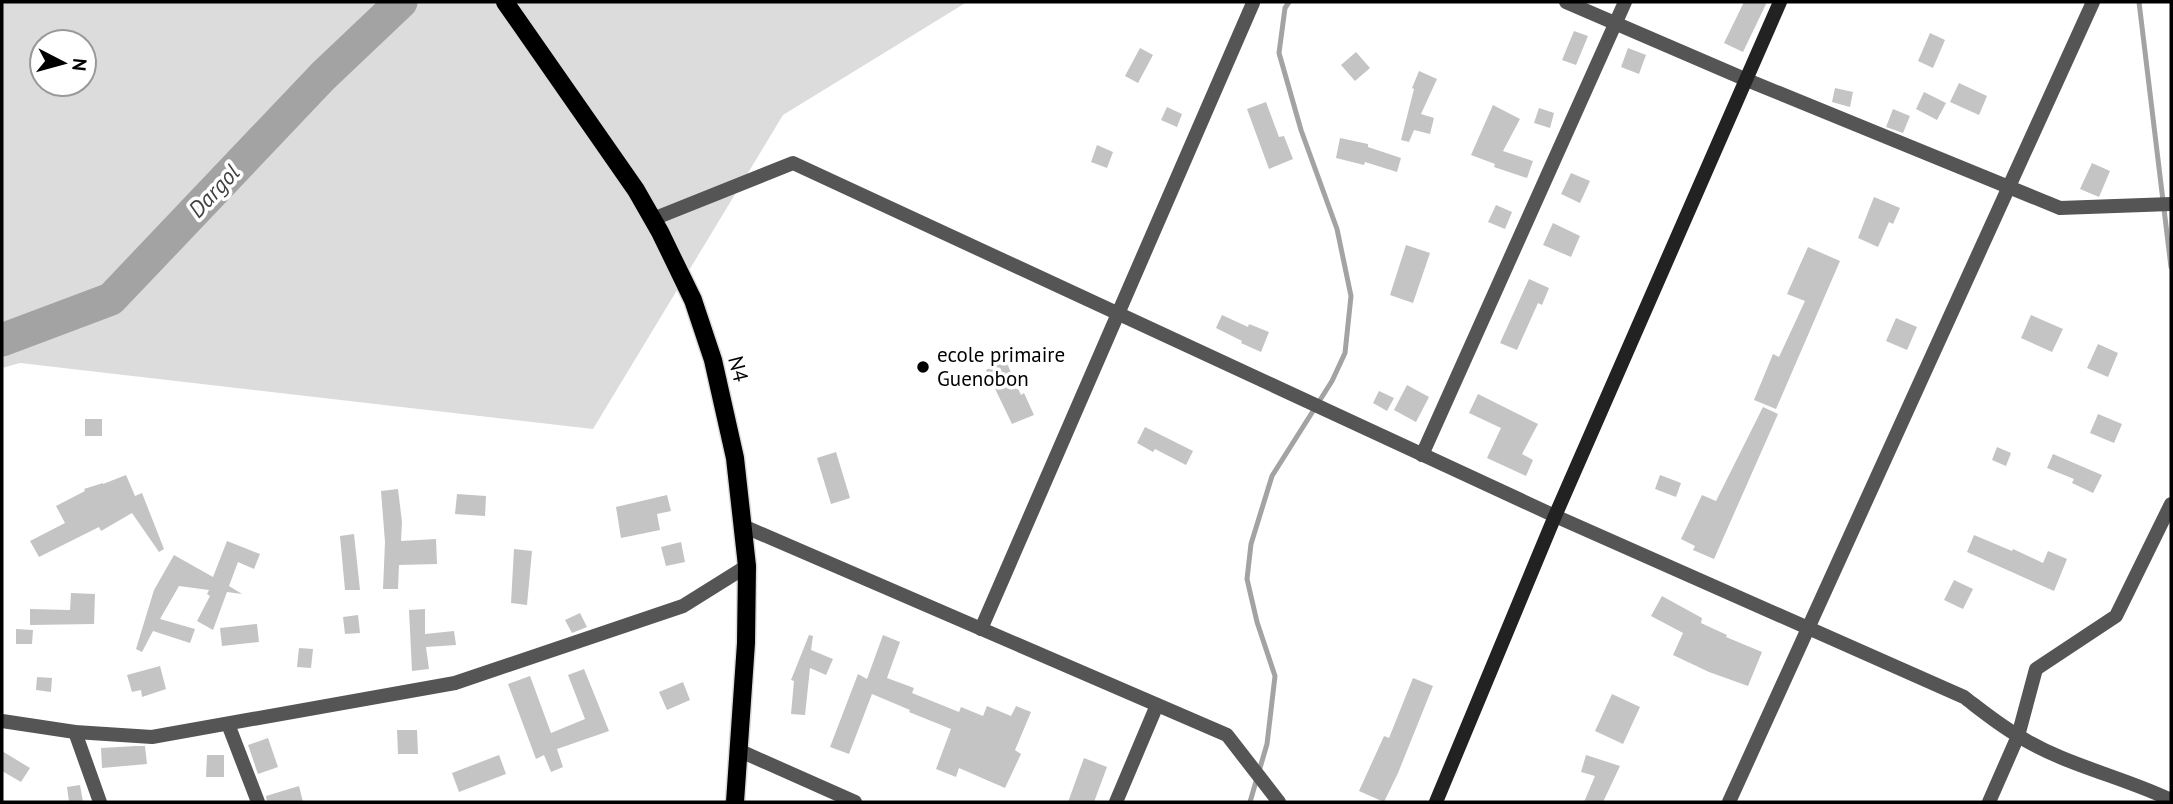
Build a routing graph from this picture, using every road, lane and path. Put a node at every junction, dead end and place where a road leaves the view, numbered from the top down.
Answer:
1 (1566, 2) edge
2 (1625, 2) edge
3 (1780, 2) edge
4 (2093, 2) edge
5 (1253, 3) edge
6 (510, 8) edge
7 (1616, 22) junction
8 (1747, 80) junction
9 (2010, 187) junction
10 (2171, 204) edge
11 (653, 219) junction
12 (1116, 313) junction
13 (1422, 455) junction
14 (2171, 505) edge
15 (1555, 516) junction
16 (743, 526) junction
17 (747, 566) junction
18 (981, 629) junction
19 (1809, 629) junction
20 (1157, 705) junction
21 (2, 721) edge
22 (228, 724) junction
23 (75, 732) junction
24 (2018, 736) junction
25 (738, 750) junction
26 (2171, 800) edge
27 (100, 802) edge
28 (258, 802) edge
29 (735, 802) edge
30 (855, 802) edge
31 (1116, 802) edge
32 (1279, 802) edge
33 (1436, 802) edge
34 (1729, 802) edge
35 (1989, 802) edge

1 - 7 street
2 - 7 street
3 - 8 main road
4 - 9 street
5 - 12 street
6 - 11 main road, N4
7 - 8 street
7 - 13 street
8 - 9 street
8 - 15 main road
9 - 10 street
9 - 19 street
11 - 12 street
11 - 16 main road, N4
12 - 13 street
12 - 18 street
13 - 15 street
14 - 24 street
15 - 19 street
15 - 33 main road
16 - 17 main road, N4
16 - 18 street
17 - 22 street
17 - 25 main road, N4
18 - 20 street
19 - 24 street
19 - 34 street
20 - 31 street
20 - 32 street
21 - 23 street
22 - 23 street
22 - 28 street
23 - 27 street
24 - 26 street
24 - 35 street
25 - 29 main road, N4
25 - 30 street

